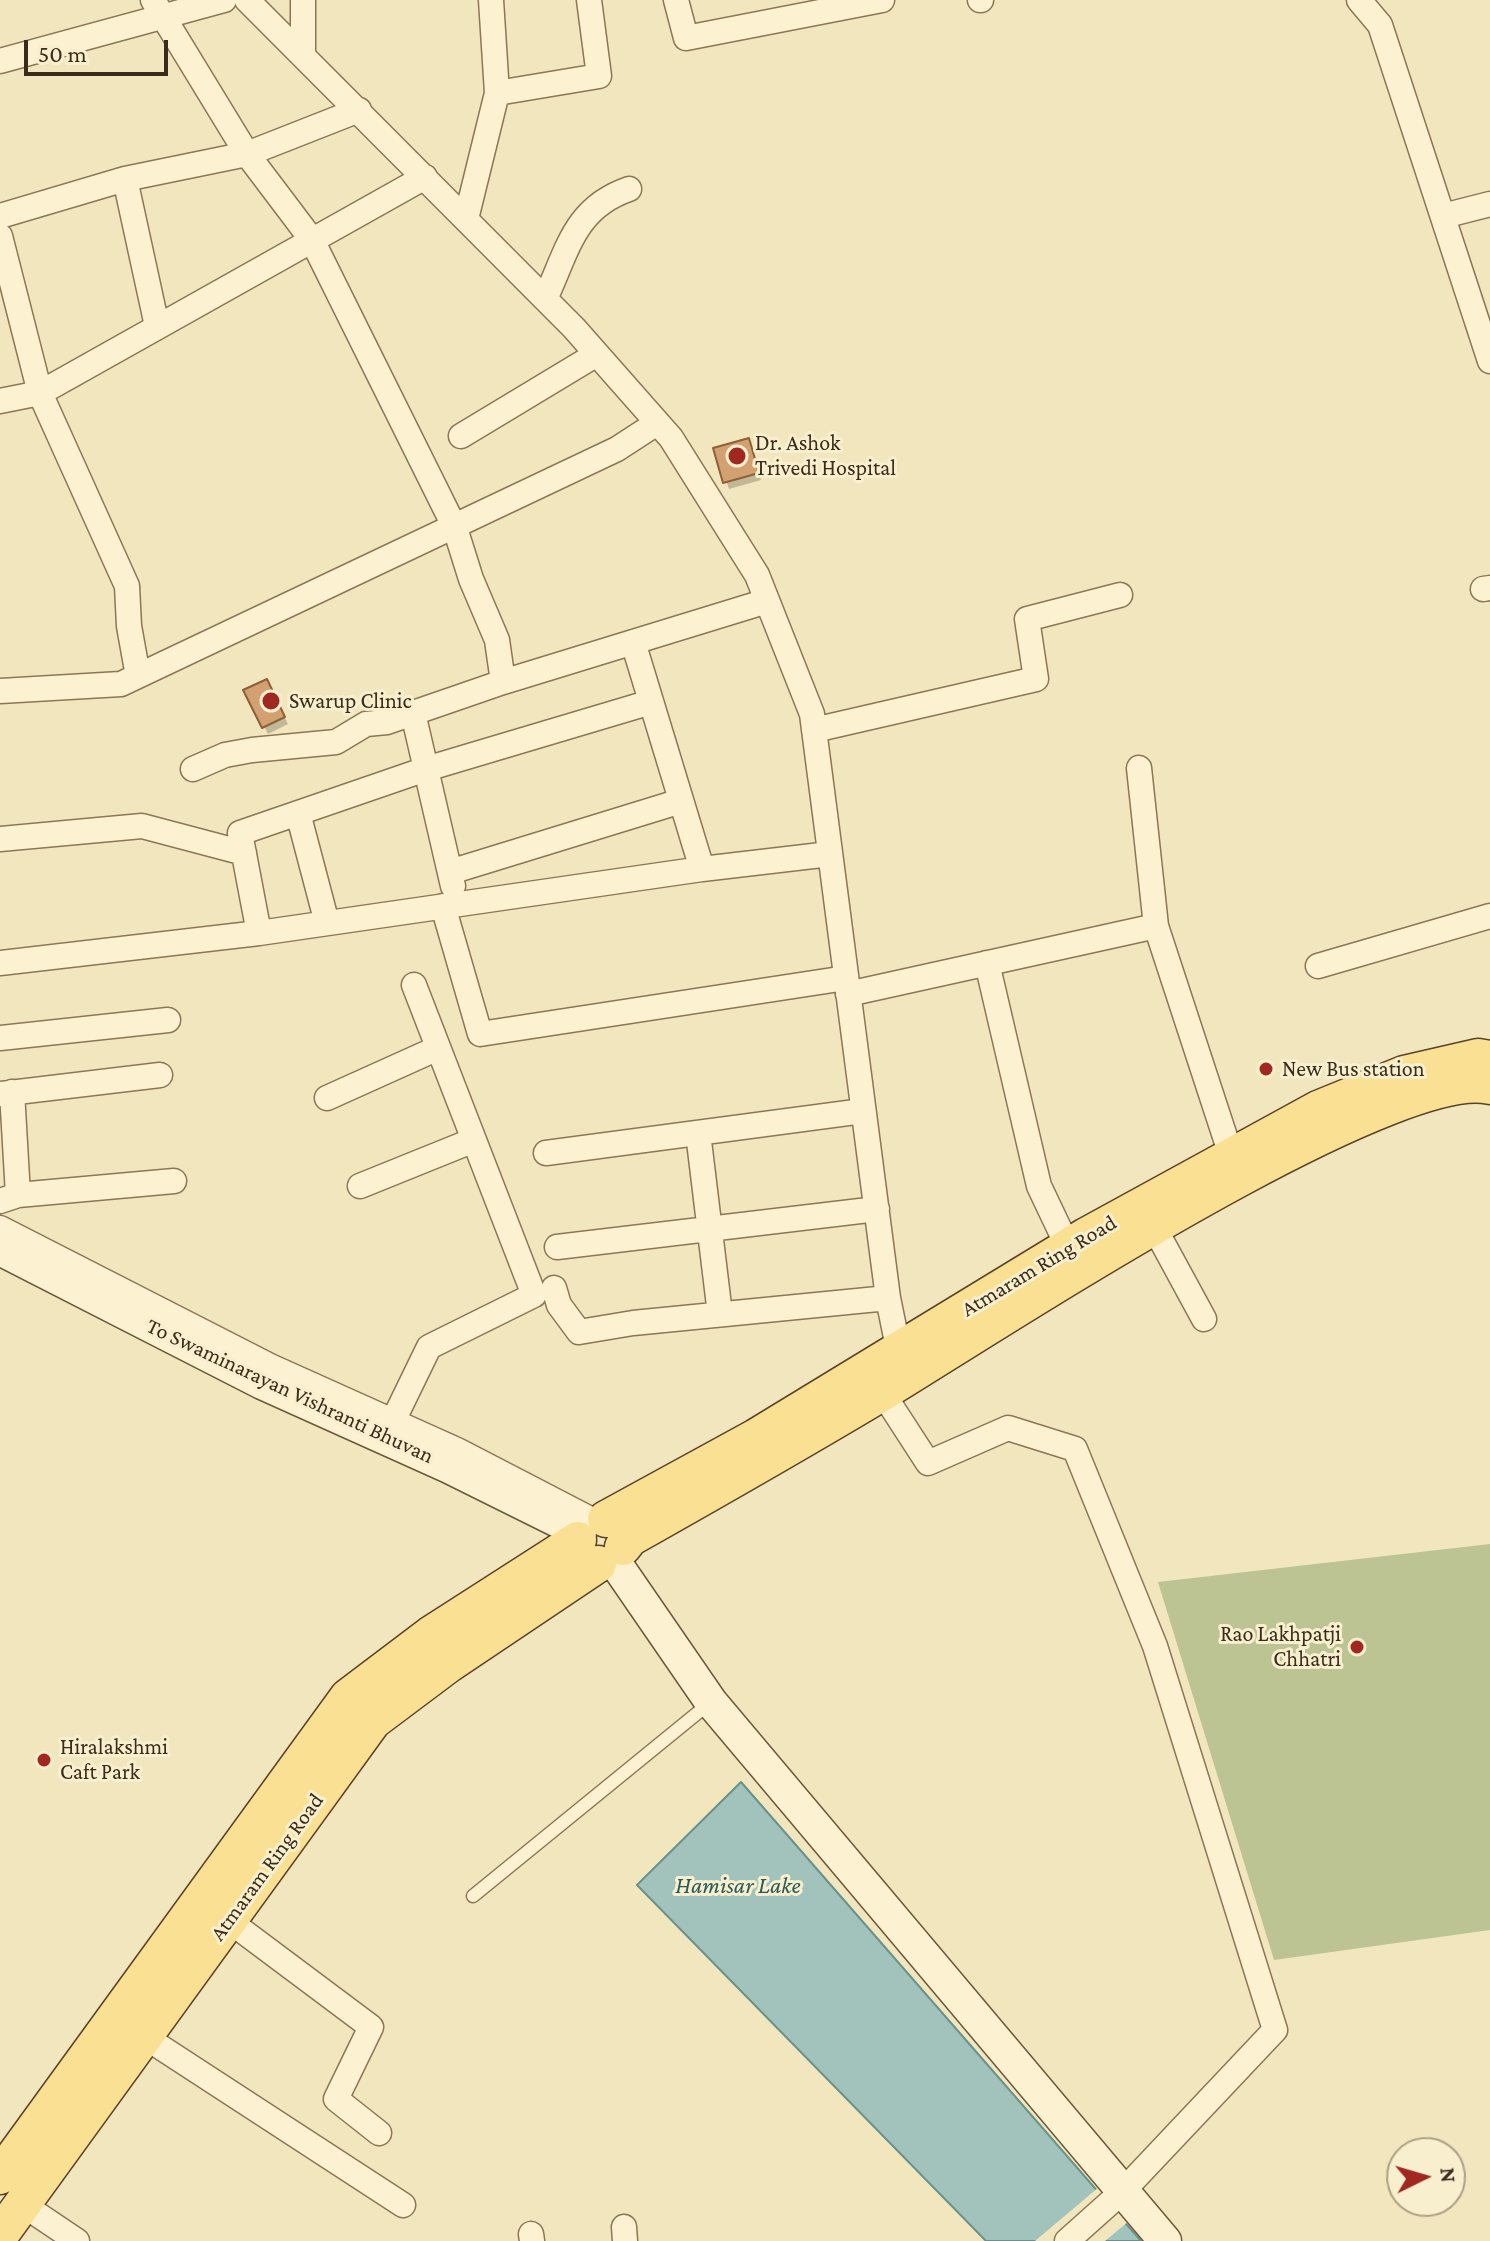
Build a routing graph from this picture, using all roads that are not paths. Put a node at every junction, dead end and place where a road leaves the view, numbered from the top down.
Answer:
1 (224, 0) edge
2 (247, 0) edge
3 (303, 0) edge
4 (491, 0) edge
5 (589, 0) edge
6 (676, 0) edge
7 (882, 0) edge
8 (1359, 0) edge
9 (1380, 0) edge
10 (159, 9) edge
11 (1380, 25) junction
12 (303, 53) junction
13 (0, 61) edge
14 (497, 93) junction
15 (359, 110) junction
16 (247, 154) junction
17 (425, 177) junction
18 (125, 179) junction
19 (629, 189) dead end
20 (1490, 204) edge
21 (0, 216) edge
22 (1443, 216) junction
23 (466, 219) junction
24 (0, 236) edge
25 (312, 240) junction
26 (545, 299) junction
27 (157, 326) junction
28 (1485, 329) edge
29 (597, 354) junction
30 (1490, 361) edge
31 (40, 393) junction
32 (0, 401) edge
33 (657, 423) junction
34 (461, 436) dead end
35 (455, 528) junction
36 (1120, 595) dead end
37 (767, 601) junction
38 (633, 642) junction
39 (138, 676) junction
40 (503, 682) junction
41 (0, 691) edge
42 (651, 702) junction
43 (413, 713) junction
44 (814, 730) junction
45 (1139, 768) dead end
46 (193, 769) dead end
47 (426, 769) junction
48 (681, 801) junction
49 (298, 813) junction
50 (0, 839) edge
51 (244, 853) junction
52 (830, 854) junction
53 (702, 869) junction
54 (450, 872) junction
55 (450, 905) junction
56 (1490, 916) edge
57 (327, 923) junction
58 (1156, 926) junction
59 (259, 933) junction
60 (0, 963) edge
61 (987, 963) junction
62 (1318, 966) dead end
63 (414, 985) dead end
64 (847, 986) junction
65 (168, 1020) dead end
66 (0, 1038) edge
67 (438, 1048) junction
68 (1490, 1059) edge
69 (160, 1075) dead end
70 (1490, 1086) edge
71 (6, 1093) edge
72 (327, 1098) dead end
73 (863, 1111) junction
74 (698, 1133) junction
75 (474, 1140) junction
76 (546, 1153) dead end
77 (1231, 1155) junction
78 (174, 1181) dead end
79 (360, 1186) dead end
80 (9, 1198) edge
81 (877, 1209) junction
82 (1154, 1227) junction
83 (0, 1228) edge
84 (710, 1230) junction
85 (557, 1247) dead end
86 (1068, 1247) junction
87 (0, 1249) edge
88 (554, 1288) dead end
89 (888, 1298) junction
90 (720, 1314) junction
91 (1204, 1319) dead end
92 (899, 1352) junction
93 (882, 1392) junction
94 (393, 1421) junction
95 (599, 1540) junction
96 (711, 1702) junction
97 (473, 1896) dead end
98 (228, 1920) junction
99 (145, 2037) junction
100 (379, 2133) dead end
101 (0, 2176) edge
102 (1123, 2191) junction
103 (22, 2204) junction
104 (403, 2205) dead end
105 (0, 2235) edge
106 (77, 2241) edge
107 (1067, 2241) edge
108 (1165, 2241) edge

1 - 10 street
2 - 12 street
3 - 12 street
4 - 14 street
5 - 14 street
6 - 7 street
8 - 11 street
9 - 11 street
10 - 13 street
10 - 16 street
11 - 22 street
12 - 15 street
14 - 23 street
15 - 16 street
15 - 17 street
16 - 18 street
16 - 25 street
17 - 23 street
17 - 25 street
18 - 21 street
18 - 27 street
19 - 26 street
20 - 22 street
22 - 28 street
23 - 26 street
24 - 31 street
25 - 27 street
25 - 35 street
26 - 29 street
27 - 31 street
28 - 30 street
29 - 33 street
29 - 34 street
31 - 32 street
31 - 39 street
33 - 35 street
33 - 37 street
35 - 39 street
35 - 40 street
36 - 44 street
37 - 38 street
37 - 44 street
38 - 40 street
38 - 42 street
39 - 41 street
40 - 43 street
42 - 47 street
42 - 48 street
43 - 46 street
43 - 47 street
44 - 52 street
45 - 58 street
47 - 49 street
47 - 54 street
48 - 53 street
48 - 54 street
49 - 51 street
49 - 57 street
50 - 51 street
51 - 59 street
52 - 53 street
52 - 64 street
53 - 55 street
54 - 55 street
55 - 57 street
55 - 64 street
56 - 62 street
57 - 59 street
58 - 61 street
58 - 77 street
59 - 60 street
61 - 64 street
61 - 86 street
63 - 67 street
64 - 73 street
65 - 66 street
67 - 72 street
67 - 75 street
68 - 77 main road, Atmaram Ring Road
69 - 71 street
70 - 82 main road, Atmaram Ring Road
71 - 80 street
73 - 74 street
73 - 81 street
74 - 76 street
74 - 84 street
75 - 79 street
75 - 94 street
77 - 86 main road, Atmaram Ring Road
78 - 80 street
81 - 84 street
81 - 89 street
82 - 91 street
82 - 93 main road, Atmaram Ring Road
83 - 94 street
84 - 85 street
84 - 90 street
86 - 92 main road, Atmaram Ring Road
87 - 95 street, To Swaminarayan Vishranti Bhuvan
88 - 90 street
89 - 90 street
89 - 92 street
92 - 95 main road, Atmaram Ring Road
93 - 95 main road, Atmaram Ring Road
93 - 102 street
94 - 95 street
95 - 96 street
95 - 98 main road, Atmaram Ring Road
95 - 101 main road, Atmaram Ring Road
96 - 97 lane
96 - 102 street
98 - 99 main road, Atmaram Ring Road
98 - 100 street
99 - 103 main road, Atmaram Ring Road
99 - 104 street
102 - 107 street
102 - 108 street
103 - 105 main road, Atmaram Ring Road
103 - 106 street

